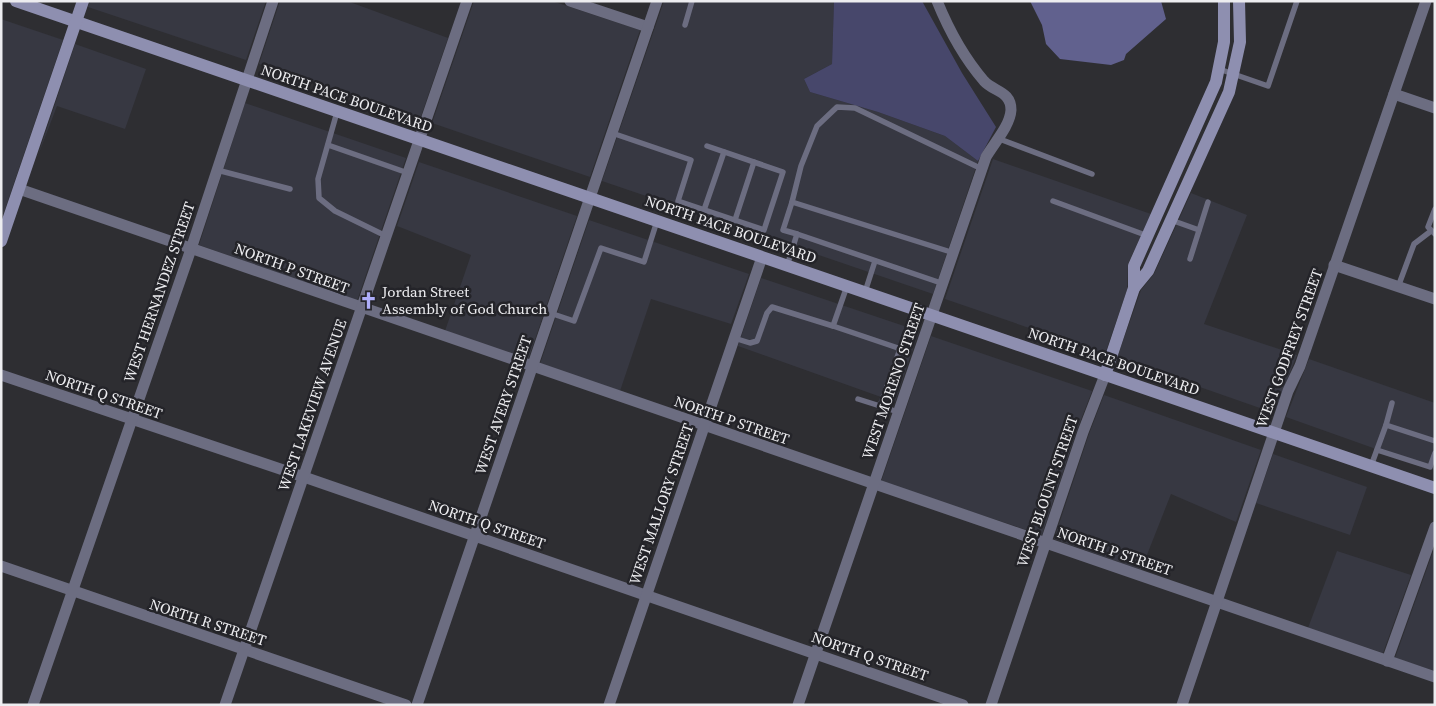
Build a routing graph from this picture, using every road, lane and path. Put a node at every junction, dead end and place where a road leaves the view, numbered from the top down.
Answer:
1 (16, 1) edge
2 (83, 1) edge
3 (273, 1) edge
4 (467, 1) edge
5 (570, 1) edge
6 (657, 1) edge
7 (692, 1) edge
8 (937, 1) edge
9 (1224, 1) edge
10 (1240, 1) edge
11 (1297, 1) edge
12 (1426, 1) edge
13 (76, 22) junction
14 (685, 25) dead end
15 (648, 27) junction
16 (1219, 69) junction
17 (1234, 74) junction
18 (246, 81) junction
19 (1394, 94) junction
20 (1435, 108) edge
21 (338, 112) junction
22 (612, 133) junction
23 (1195, 133) junction
24 (997, 138) junction
25 (1208, 139) junction
26 (420, 140) junction
27 (328, 145) junction
28 (707, 146) dead end
29 (724, 152) junction
30 (754, 162) junction
31 (982, 169) junction
32 (216, 170) junction
33 (408, 173) junction
34 (1092, 174) dead end
35 (19, 189) junction
36 (290, 189) dead end
37 (590, 197) junction
38 (1053, 201) dead end
39 (792, 202) junction
40 (1208, 202) dead end
41 (1435, 209) edge
42 (704, 210) junction
43 (658, 220) junction
44 (735, 220) junction
45 (1171, 220) junction
46 (1199, 230) junction
47 (1433, 233) edge
48 (797, 234) junction
49 (386, 236) junction
50 (1148, 236) junction
51 (1, 241) edge
52 (191, 249) junction
53 (954, 253) junction
54 (762, 257) junction
55 (1190, 259) dead end
56 (875, 261) junction
57 (1334, 265) junction
58 (787, 266) junction
59 (944, 284) junction
60 (847, 286) junction
61 (1398, 287) junction
62 (1134, 288) junction
63 (865, 293) junction
64 (1435, 299) edge
65 (362, 308) junction
66 (550, 313) junction
67 (932, 316) junction
68 (833, 326) junction
69 (734, 338) junction
70 (532, 367) junction
71 (1, 375) edge
72 (1104, 375) junction
73 (858, 399) dead end
74 (1392, 403) dead end
75 (880, 406) junction
76 (898, 412) junction
77 (132, 419) junction
78 (1386, 425) junction
79 (704, 426) junction
80 (1274, 433) junction
81 (1435, 441) edge
82 (1377, 450) junction
83 (1435, 453) edge
84 (1371, 466) junction
85 (304, 477) junction
86 (873, 485) junction
87 (1435, 488) edge
88 (1435, 527) edge
89 (474, 536) junction
90 (1046, 542) junction
91 (1, 566) edge
92 (72, 591) junction
93 (646, 595) junction
94 (1217, 602) junction
95 (244, 649) junction
96 (815, 653) junction
97 (1387, 661) junction
98 (1435, 677) edge
99 (33, 705) edge
100 (225, 705) edge
101 (406, 705) edge
102 (417, 705) edge
103 (609, 705) edge
104 (798, 705) edge
105 (963, 705) edge
106 (991, 705) edge
107 (1182, 705) edge

1 - 13 main road, NORTH PACE BOULEVARD
2 - 13 main road
3 - 18 street, WEST HERNANDEZ STREET
4 - 26 street, WEST LAKEVIEW AVENUE
5 - 15 street
6 - 15 street, WEST AVERY STREET
7 - 14 lane
8 - 24 street, WEST MORENO STREET
9 - 16 main road, WEST BLOUNT STREET
10 - 17 main road, WEST BLOUNT STREET
11 - 17 lane
12 - 19 street, WEST GODFREY STREET
13 - 18 main road, NORTH PACE BOULEVARD
13 - 35 main road
15 - 22 street, WEST AVERY STREET
16 - 17 lane
16 - 23 main road, WEST BLOUNT STREET
17 - 25 main road, WEST BLOUNT STREET
18 - 21 main road, NORTH PACE BOULEVARD
18 - 32 street, WEST HERNANDEZ STREET
19 - 20 street
19 - 57 street, WEST GODFREY STREET
21 - 26 main road, NORTH PACE BOULEVARD
21 - 27 lane
22 - 37 street, WEST AVERY STREET
22 - 42 lane
23 - 25 street
23 - 50 main road, WEST BLOUNT STREET
24 - 31 street, WEST MORENO STREET
24 - 34 lane
25 - 45 main road, WEST BLOUNT STREET
26 - 33 street, WEST LAKEVIEW AVENUE
26 - 37 main road, NORTH PACE BOULEVARD
27 - 33 lane
27 - 49 lane
28 - 29 lane
29 - 30 lane
29 - 42 lane
30 - 44 lane
30 - 44 lane
31 - 39 lane
31 - 53 street, WEST MORENO STREET
32 - 36 lane
32 - 52 street, WEST HERNANDEZ STREET
33 - 49 street, WEST LAKEVIEW AVENUE
35 - 51 main road
35 - 52 street, NORTH P STREET
37 - 43 main road, NORTH PACE BOULEVARD
37 - 66 street, WEST AVERY STREET
38 - 50 lane
39 - 48 lane
39 - 53 lane
40 - 46 lane
41 - 47 lane
42 - 44 lane
43 - 54 main road, NORTH PACE BOULEVARD
43 - 66 lane
45 - 46 lane
45 - 62 main road, WEST BLOUNT STREET
46 - 55 lane
47 - 61 lane
48 - 56 lane
48 - 58 lane
49 - 65 street, WEST LAKEVIEW AVENUE
50 - 62 main road, WEST BLOUNT STREET
52 - 65 street, NORTH P STREET
52 - 77 street, WEST HERNANDEZ STREET
53 - 59 street, WEST MORENO STREET
54 - 58 main road, NORTH PACE BOULEVARD
54 - 69 street, WEST MALLORY STREET
56 - 59 lane
56 - 63 lane
57 - 61 street
57 - 80 street, WEST GODFREY STREET
58 - 60 main road, NORTH PACE BOULEVARD
59 - 67 street, WEST MORENO STREET
60 - 63 main road, NORTH PACE BOULEVARD
60 - 68 lane
61 - 64 street
62 - 72 main road, WEST BLOUNT STREET
63 - 67 main road, NORTH PACE BOULEVARD
65 - 70 street, NORTH P STREET
65 - 85 street, WEST LAKEVIEW AVENUE
66 - 70 street, WEST AVERY STREET
67 - 72 main road, NORTH PACE BOULEVARD
67 - 76 street, WEST MORENO STREET
68 - 69 lane
68 - 75 lane
69 - 79 street, WEST MALLORY STREET
70 - 79 street, NORTH P STREET
70 - 89 street, WEST AVERY STREET
71 - 77 street, NORTH Q STREET
72 - 80 main road, NORTH PACE BOULEVARD
72 - 90 street, WEST BLOUNT STREET
73 - 75 lane
74 - 78 lane
75 - 76 lane
76 - 86 street, WEST MORENO STREET
77 - 85 street, NORTH Q STREET
77 - 92 street, WEST HERNANDEZ STREET
78 - 81 lane
78 - 82 lane
79 - 86 street, NORTH P STREET
79 - 93 street, WEST MALLORY STREET
80 - 84 main road, NORTH PACE BOULEVARD
80 - 94 street, WEST GODFREY STREET
82 - 83 lane
82 - 84 lane
84 - 87 main road, NORTH PACE BOULEVARD
85 - 89 street, NORTH Q STREET
85 - 95 street, WEST LAKEVIEW AVENUE
86 - 90 street, NORTH P STREET
86 - 96 street, WEST MORENO STREET
88 - 97 street
89 - 93 street, NORTH Q STREET
89 - 102 street, WEST AVERY STREET
90 - 94 street, NORTH P STREET
90 - 106 street, WEST BLOUNT STREET
91 - 92 street, NORTH R STREET
92 - 95 street, NORTH R STREET
92 - 99 street, WEST HERNANDEZ STREET
93 - 96 street, NORTH Q STREET
93 - 103 street, WEST MALLORY STREET
94 - 97 street, NORTH P STREET
94 - 107 street, WEST GODFREY STREET
95 - 100 street, WEST LAKEVIEW AVENUE
95 - 101 street, NORTH R STREET
96 - 104 street, WEST MORENO STREET
96 - 105 street, NORTH Q STREET
97 - 98 street, NORTH P STREET

